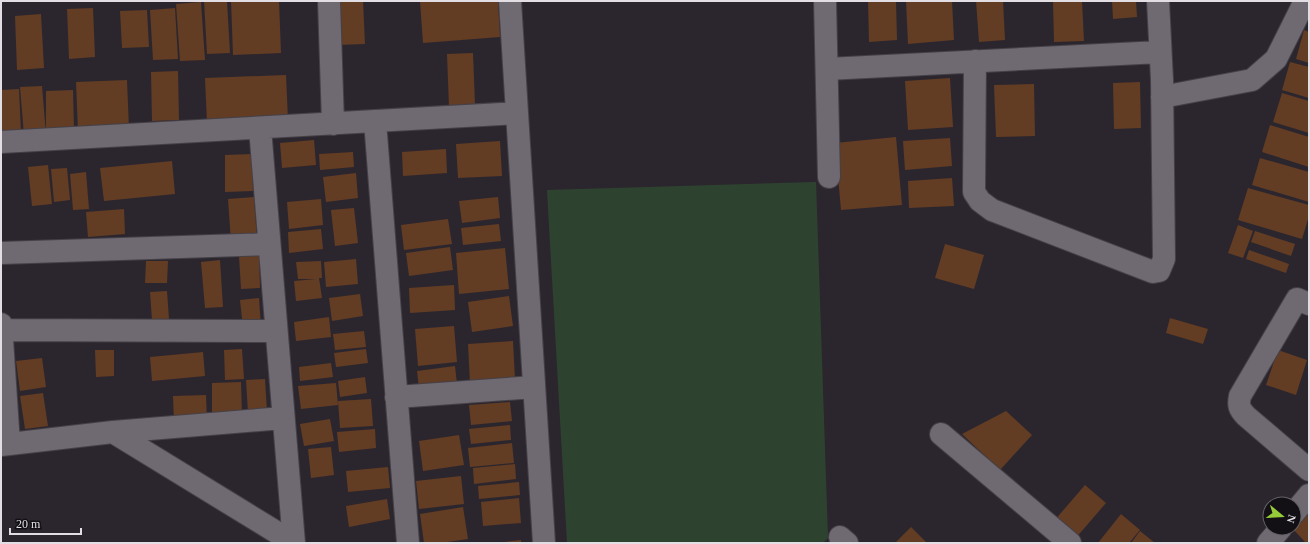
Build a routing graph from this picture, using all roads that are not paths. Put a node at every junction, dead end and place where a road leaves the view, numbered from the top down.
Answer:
1 (329, 1) edge
2 (510, 1) edge
3 (825, 1) edge
4 (1158, 1) edge
5 (1305, 1) edge
6 (1160, 52) junction
7 (975, 61) junction
8 (827, 69) junction
9 (1162, 97) junction
10 (517, 113) junction
11 (375, 121) junction
12 (333, 124) junction
13 (260, 128) junction
14 (1, 142) edge
15 (829, 178) dead end
16 (269, 244) junction
17 (1, 253) edge
18 (1309, 304) edge
19 (1, 324) edge
20 (1, 330) edge
21 (276, 331) junction
22 (534, 387) junction
23 (396, 397) junction
24 (283, 418) junction
25 (113, 432) junction
26 (941, 434) dead end
27 (5, 444) edge
28 (1309, 470) edge
29 (1309, 495) edge
30 (1302, 503) edge
31 (294, 543) edge
32 (408, 543) edge
33 (544, 543) edge
34 (1070, 543) edge

1 - 12 street
2 - 10 street
3 - 8 street
4 - 6 street
5 - 9 street
6 - 7 street
6 - 9 street
7 - 8 street
7 - 9 street
8 - 15 street
10 - 11 street
10 - 22 street
11 - 12 street
11 - 23 street
12 - 13 street
13 - 14 street
13 - 16 street
16 - 17 street
16 - 21 street
18 - 28 street
19 - 20 street
20 - 21 street
20 - 27 street
21 - 24 street
22 - 23 street
22 - 33 street
23 - 32 street
24 - 25 street
24 - 31 street
25 - 27 street
25 - 31 street
26 - 34 street
29 - 30 street

